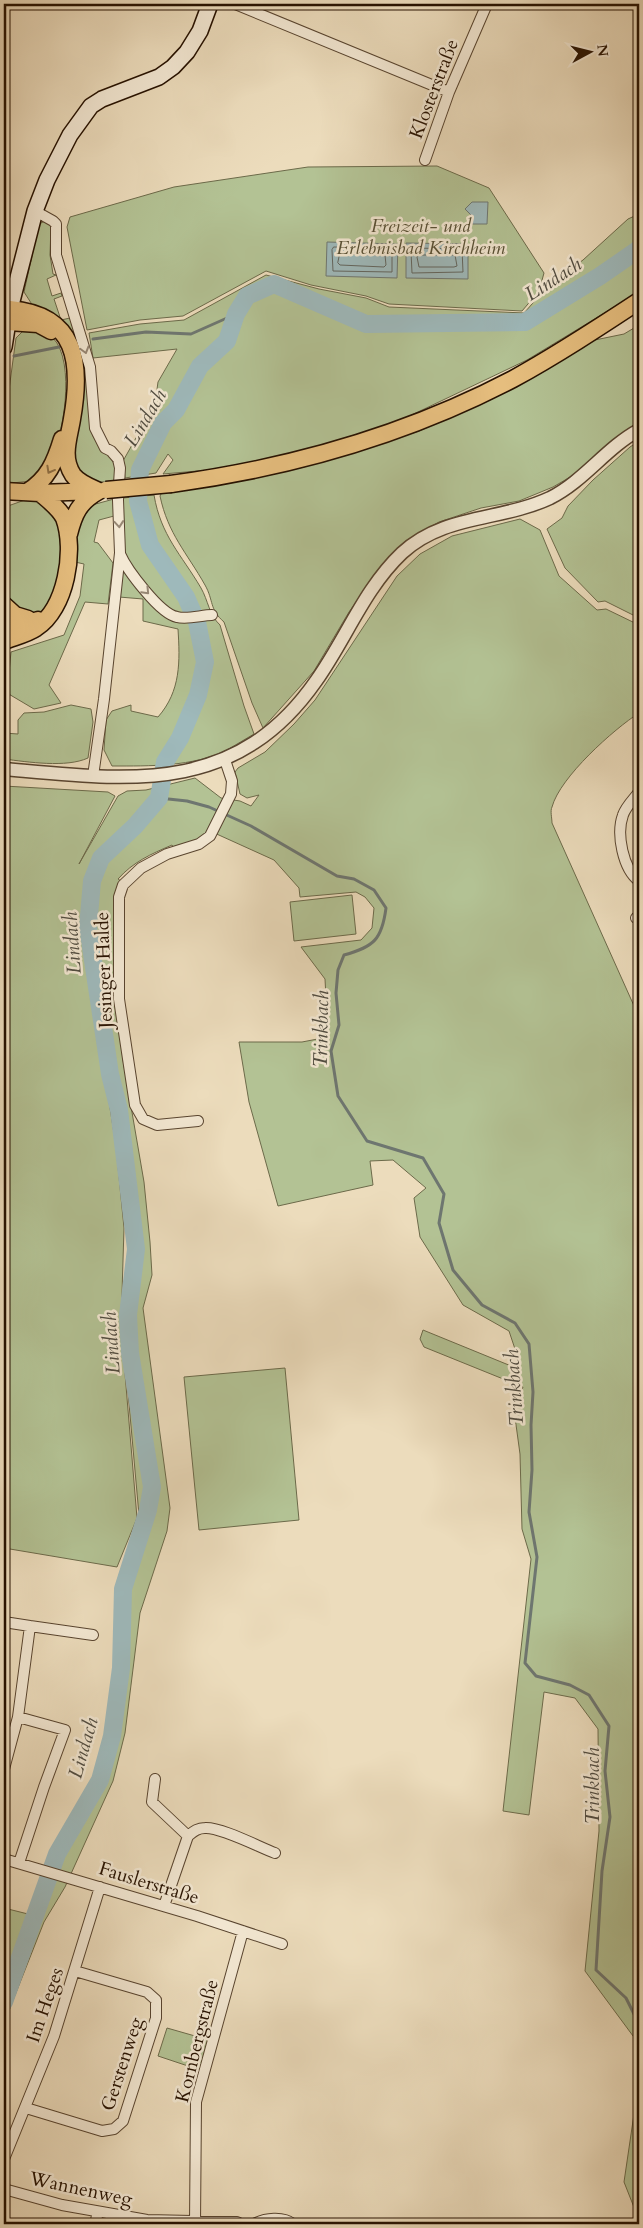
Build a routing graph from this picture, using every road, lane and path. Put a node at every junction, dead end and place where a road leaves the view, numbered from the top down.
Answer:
1 (210, 4) edge
2 (235, 4) edge
3 (487, 4) edge
4 (449, 92) junction
5 (425, 160) dead end
6 (35, 211) junction
7 (639, 301) edge
8 (9, 316) junction
9 (4, 347) edge
10 (639, 430) edge
11 (102, 491) junction
12 (22, 492) edge
13 (69, 537) junction
14 (120, 553) junction
15 (4, 605) edge
16 (209, 615) dead end
17 (42, 620) junction
18 (4, 621) edge
19 (4, 630) edge
20 (4, 641) edge
21 (225, 760) junction
22 (4, 769) edge
23 (93, 776) junction
24 (639, 792) edge
25 (639, 881) edge
26 (198, 1121) dead end
27 (4, 1622) edge
28 (30, 1626) junction
29 (93, 1635) dead end
30 (18, 1716) junction
31 (4, 1769) edge
32 (156, 1779) dead end
33 (188, 1836) junction
34 (275, 1854) dead end
35 (4, 1859) edge
36 (19, 1863) junction
37 (100, 1887) junction
38 (164, 1906) junction
39 (243, 1931) junction
40 (282, 1944) dead end
41 (75, 1971) junction
42 (26, 2108) junction
43 (4, 2159) edge
44 (4, 2189) edge
45 (98, 2212) junction
46 (195, 2222) edge
47 (95, 2224) edge
48 (241, 2224) edge
49 (254, 2224) edge
50 (293, 2224) edge

1 - 6 main road
2 - 4 street
3 - 4 street, Klosterstraße
4 - 5 street, Klosterstraße
6 - 8 main road
6 -> 14 street
7 - 11 main road, bridge
8 - 9 main road
8 - 11 main road
8 -> 12 main road
10 - 21 street
11 - 12 main road
11 - 13 main road
12 - 13 main road
13 - 17 main road
14 -> 16 street
14 - 23 street
15 - 17 main road
17 - 18 main road
17 - 19 main road
17 - 20 main road
21 - 23 street
21 - 26 street, Jesinger Halde
22 - 23 street
24 - 25 street
27 - 28 street
28 - 29 street
28 - 30 street
30 - 31 street
30 - 36 street
32 - 33 street
33 - 34 street
33 - 38 street
35 - 36 street, Fauslerstraße
36 - 37 street, Fauslerstraße
37 - 38 street, Fauslerstraße
37 - 41 street, Im Heges
38 - 39 street, Fauslerstraße
39 - 40 street, Fauslerstraße
39 - 46 street, Kornbergstraße
41 - 42 street, Im Heges
41 - 42 street, Gerstenweg
42 - 43 street, Im Heges
44 - 45 street, Wannenweg
45 - 46 street, Wannenweg
45 - 47 street
46 - 48 street, Wannenweg
49 - 50 street

